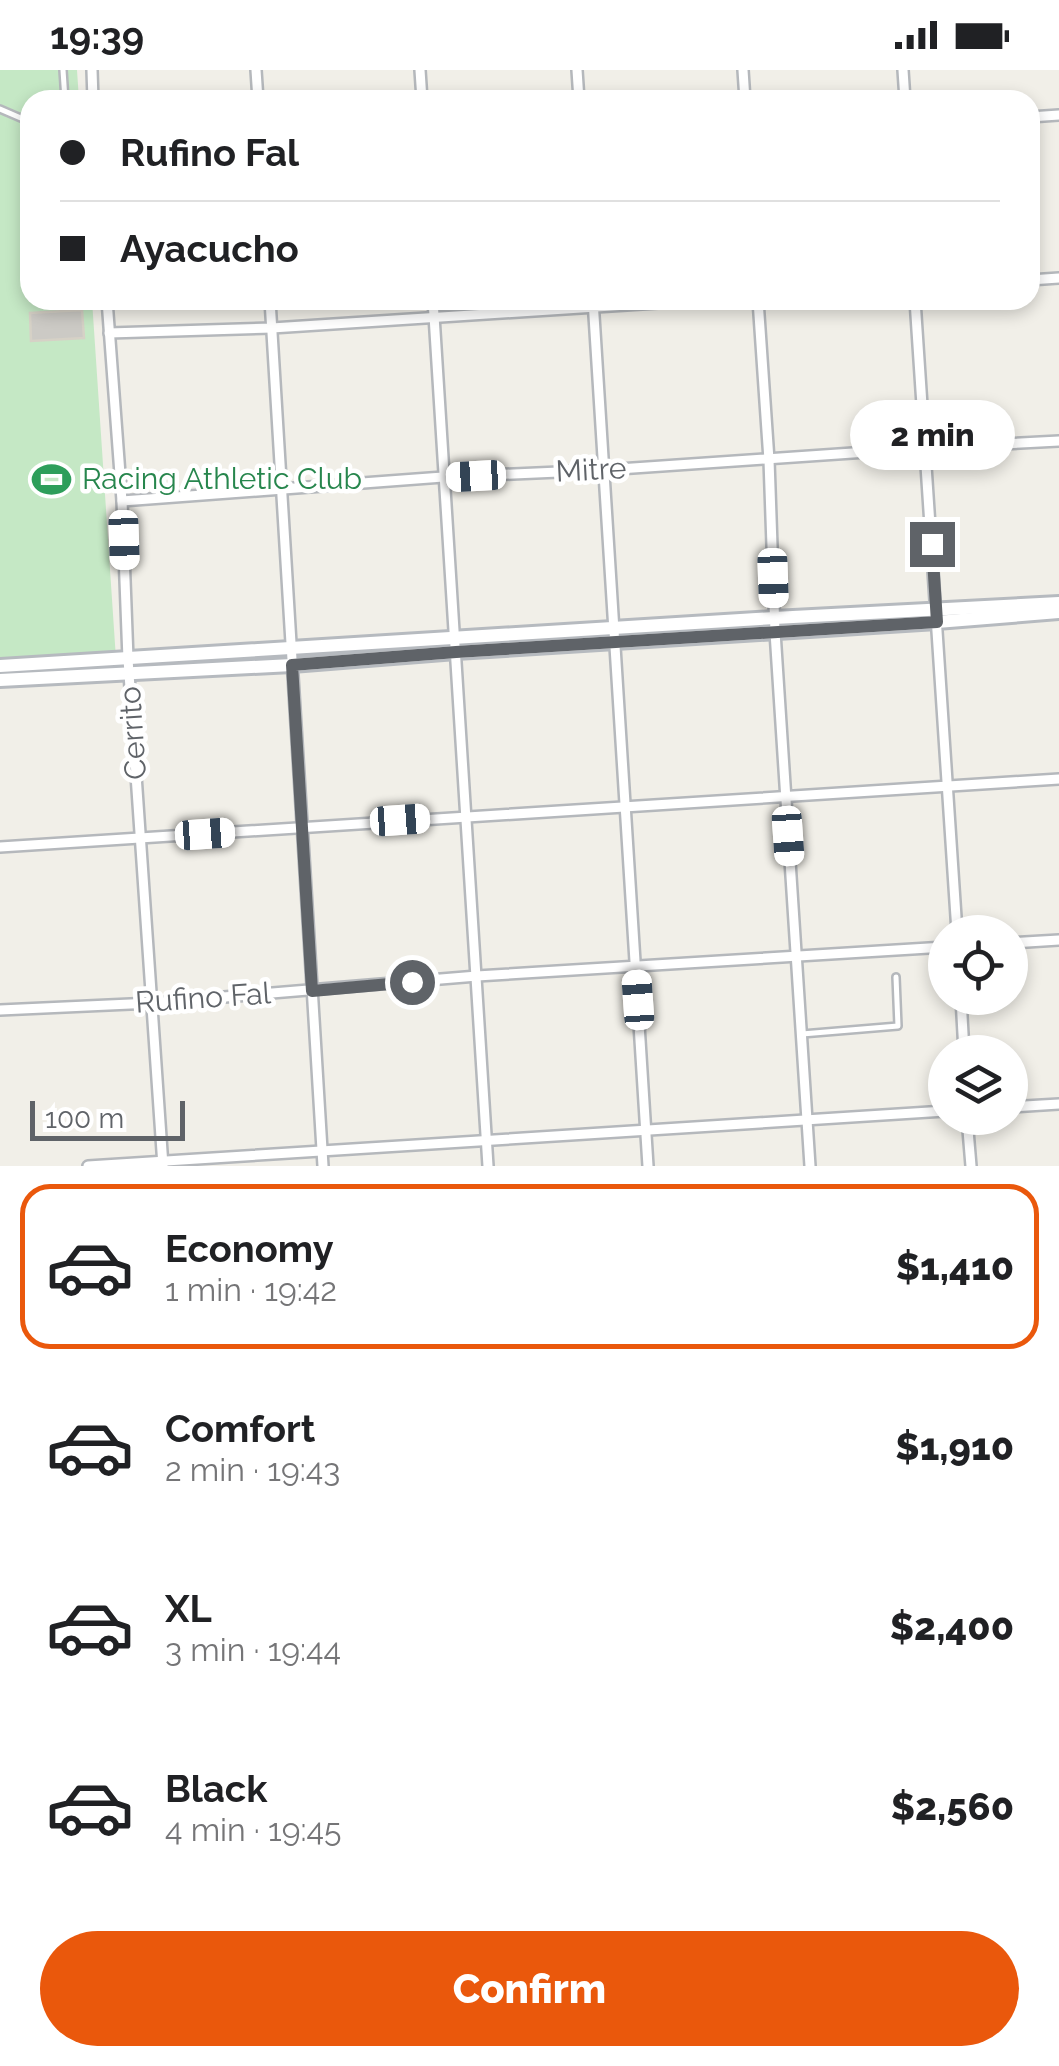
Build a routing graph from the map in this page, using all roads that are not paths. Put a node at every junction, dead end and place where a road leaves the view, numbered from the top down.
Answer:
1 (108, 310) edge
2 (271, 310) edge
3 (434, 310) edge
4 (508, 310) edge
5 (594, 310) edge
6 (759, 310) edge
7 (916, 310) edge
8 (434, 316) junction
9 (272, 328) junction
10 (109, 333) junction
11 (1059, 441) edge
12 (925, 448) junction
13 (768, 460) junction
14 (604, 470) junction
15 (444, 477) junction
16 (283, 490) junction
17 (122, 501) junction
18 (1059, 602) edge
19 (1059, 612) edge
20 (937, 616) junction
21 (775, 625) junction
22 (614, 635) junction
23 (455, 637) junction
24 (292, 647) junction
25 (456, 652) junction
26 (292, 665) junction
27 (0, 666) edge
28 (129, 666) junction
29 (0, 680) edge
30 (1059, 779) edge
31 (949, 787) junction
32 (786, 797) junction
33 (624, 806) junction
34 (466, 816) junction
35 (302, 827) junction
36 (140, 838) junction
37 (0, 847) edge
38 (956, 915) edge
39 (1059, 940) edge
40 (1028, 942) edge
41 (928, 948) edge
42 (797, 955) junction
43 (636, 968) junction
44 (477, 976) junction
45 (896, 976) dead end
46 (312, 991) junction
47 (152, 1003) junction
48 (0, 1010) edge
49 (802, 1034) junction
50 (1059, 1104) edge
51 (1028, 1106) edge
52 (928, 1112) edge
53 (808, 1120) junction
54 (646, 1130) junction
55 (968, 1135) edge
56 (486, 1142) junction
57 (322, 1152) junction
58 (163, 1164) edge
59 (88, 1166) edge
60 (323, 1166) edge
61 (488, 1166) edge
62 (648, 1166) edge
63 (810, 1166) edge
64 (971, 1166) edge

1 - 10 street, Cerrito
2 - 9 street
3 - 8 street
4 - 8 street
5 - 14 street
6 - 13 street
7 - 12 street
8 - 9 street
8 - 15 street
9 - 10 street
9 - 16 street
10 - 17 street, Cerrito
11 - 12 street, Mitre
12 - 13 street, Mitre
12 - 20 street
13 - 14 street, Mitre
13 - 21 street
14 - 15 street, Mitre
14 - 22 street
15 - 16 street, Mitre
15 - 23 street
16 - 17 street, Mitre
16 - 24 street
17 - 28 street, Cerrito
18 - 20 main road
19 - 20 main road
20 - 21 main road
20 - 31 street
21 - 22 main road
21 - 32 street
22 - 23 main road
22 - 25 main road
22 - 33 street
23 - 24 main road
23 - 25 street
24 - 26 street
24 - 28 main road
25 - 26 main road
25 - 34 street
26 - 28 main road
26 - 35 street
27 - 28 main road
28 - 29 main road
28 - 36 street, Cerrito
30 - 31 street
31 - 32 street
31 - 38 street
32 - 33 street
32 - 42 street
33 - 34 street
33 - 43 street
34 - 35 street
34 - 44 street
35 - 36 street
35 - 46 street
36 - 37 street
36 - 47 street, Cerrito
39 - 40 street
41 - 42 street, Rufino Fal
42 - 43 street, Rufino Fal
42 - 49 street
43 - 44 street, Rufino Fal
43 - 54 street
44 - 46 street, Rufino Fal
44 - 56 street
45 - 49 lane
46 - 47 street, Rufino Fal
46 - 57 street
47 - 48 street, Rufino Fal
47 - 58 street, Cerrito
49 - 53 street
50 - 51 street
52 - 53 street
53 - 54 street
53 - 63 street
54 - 56 street
54 - 62 street
55 - 64 street
56 - 57 street
56 - 61 street
57 - 58 street
57 - 60 street
58 - 59 street

